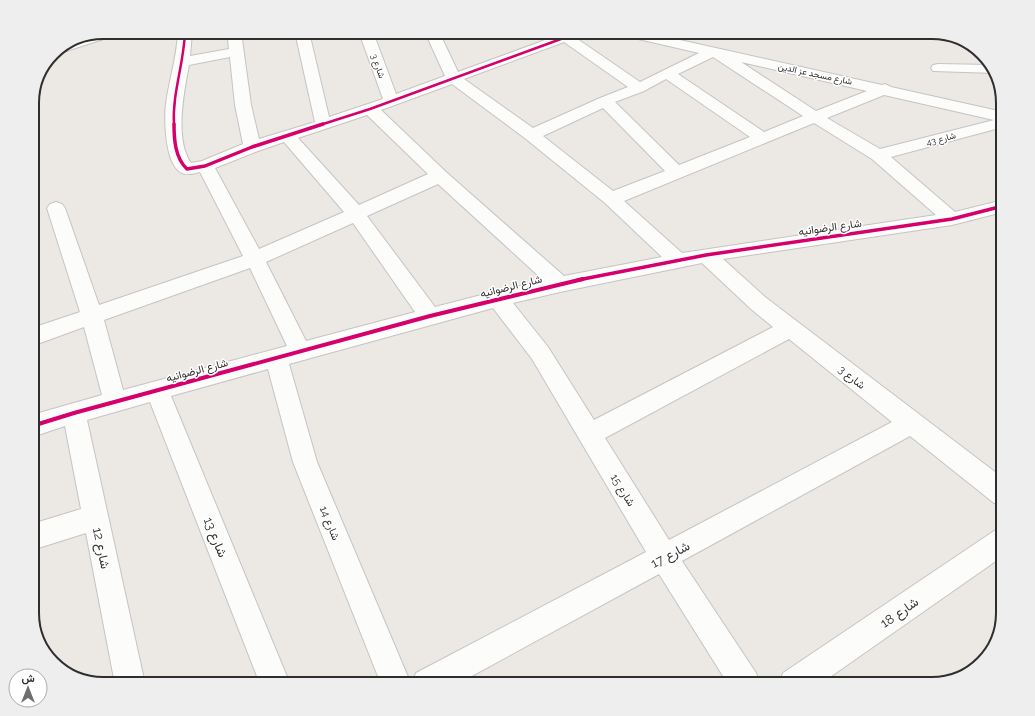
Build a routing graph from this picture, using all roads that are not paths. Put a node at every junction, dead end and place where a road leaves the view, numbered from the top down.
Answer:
1 (184, 39) edge
2 (234, 39) edge
3 (304, 39) edge
4 (369, 39) edge
5 (435, 39) edge
6 (562, 39) edge
7 (578, 39) edge
8 (658, 39) edge
9 (714, 51) junction
10 (235, 52) junction
11 (182, 62) junction
12 (938, 68) dead end
13 (986, 69) edge
14 (667, 73) junction
15 (454, 79) junction
16 (639, 88) junction
17 (885, 89) junction
18 (391, 100) junction
19 (605, 101) junction
20 (370, 109) junction
21 (996, 115) edge
22 (816, 118) junction
23 (324, 123) junction
24 (996, 124) edge
25 (532, 135) junction
26 (288, 136) junction
27 (762, 138) junction
28 (252, 147) junction
29 (878, 155) junction
30 (205, 166) junction
31 (676, 172) junction
32 (440, 176) junction
33 (611, 199) junction
34 (56, 208) dead end
35 (996, 208) edge
36 (356, 214) junction
37 (952, 218) junction
38 (706, 255) junction
39 (255, 259) junction
40 (678, 260) junction
41 (560, 284) junction
42 (498, 298) junction
43 (92, 316) junction
44 (430, 316) junction
45 (790, 328) junction
46 (39, 335) edge
47 (288, 354) junction
48 (157, 390) junction
49 (115, 402) junction
50 (74, 413) junction
51 (912, 423) junction
52 (39, 424) edge
53 (589, 435) junction
54 (996, 489) edge
55 (95, 517) junction
56 (39, 535) edge
57 (996, 545) edge
58 (664, 557) junction
59 (129, 677) edge
60 (272, 677) edge
61 (393, 677) edge
62 (440, 677) edge
63 (741, 677) edge
64 (804, 677) edge

1 - 11 street
2 - 10 street
3 - 23 street
4 - 18 street, شارع 3
5 - 15 street
6 - 15 street
7 - 16 street
8 - 9 street, شارع مسجد عز الدين
9 - 14 street
9 - 17 street, شارع مسجد عز الدين
9 - 22 street
10 - 11 street
10 - 28 street
11 - 30 street
12 - 13 street
14 - 16 street
14 - 27 street
15 - 18 street
15 - 25 street
16 - 19 street
17 - 21 street, شارع مسجد عز الدين
17 - 22 street
18 - 20 street
19 - 25 street
19 - 31 street
20 - 23 street
20 - 32 street
22 - 27 street
22 - 29 street
23 - 26 street
24 - 29 street, شارع 43
25 - 33 street
26 - 28 street
26 - 36 street
27 - 31 street
28 - 30 street
29 - 37 street
30 - 39 street, شارع 14
31 - 33 street
32 - 36 street
32 - 41 street
33 - 40 street
34 - 43 street
35 - 37 street, شارع الرضوانيه
36 - 39 street
36 - 44 street
37 - 38 street, شارع الرضوانيه
38 - 40 street, شارع الرضوانيه
38 - 45 street, شارع 3
39 - 43 street
39 - 47 street, شارع 14
40 - 41 street, شارع الرضوانيه
41 - 42 street, شارع الرضوانيه
42 - 44 street, شارع الرضوانيه
42 - 53 street, شارع 15
43 - 46 street
43 - 49 street
44 - 47 street, شارع الرضوانيه
45 - 51 street, شارع 3
45 - 53 street
47 - 48 street, شارع الرضوانيه
47 - 61 street, شارع 14
48 - 49 street, شارع الرضوانيه
48 - 60 street, شارع 13
49 - 50 street, شارع الرضوانيه
50 - 52 street, شارع الرضوانيه
50 - 55 street, شارع 12
51 - 54 street, شارع 3
51 - 58 street, شارع 17
53 - 58 street, شارع 15
55 - 56 street
55 - 59 street, شارع 12
57 - 64 street, شارع 18
58 - 62 street, شارع 17
58 - 63 street, شارع 15

